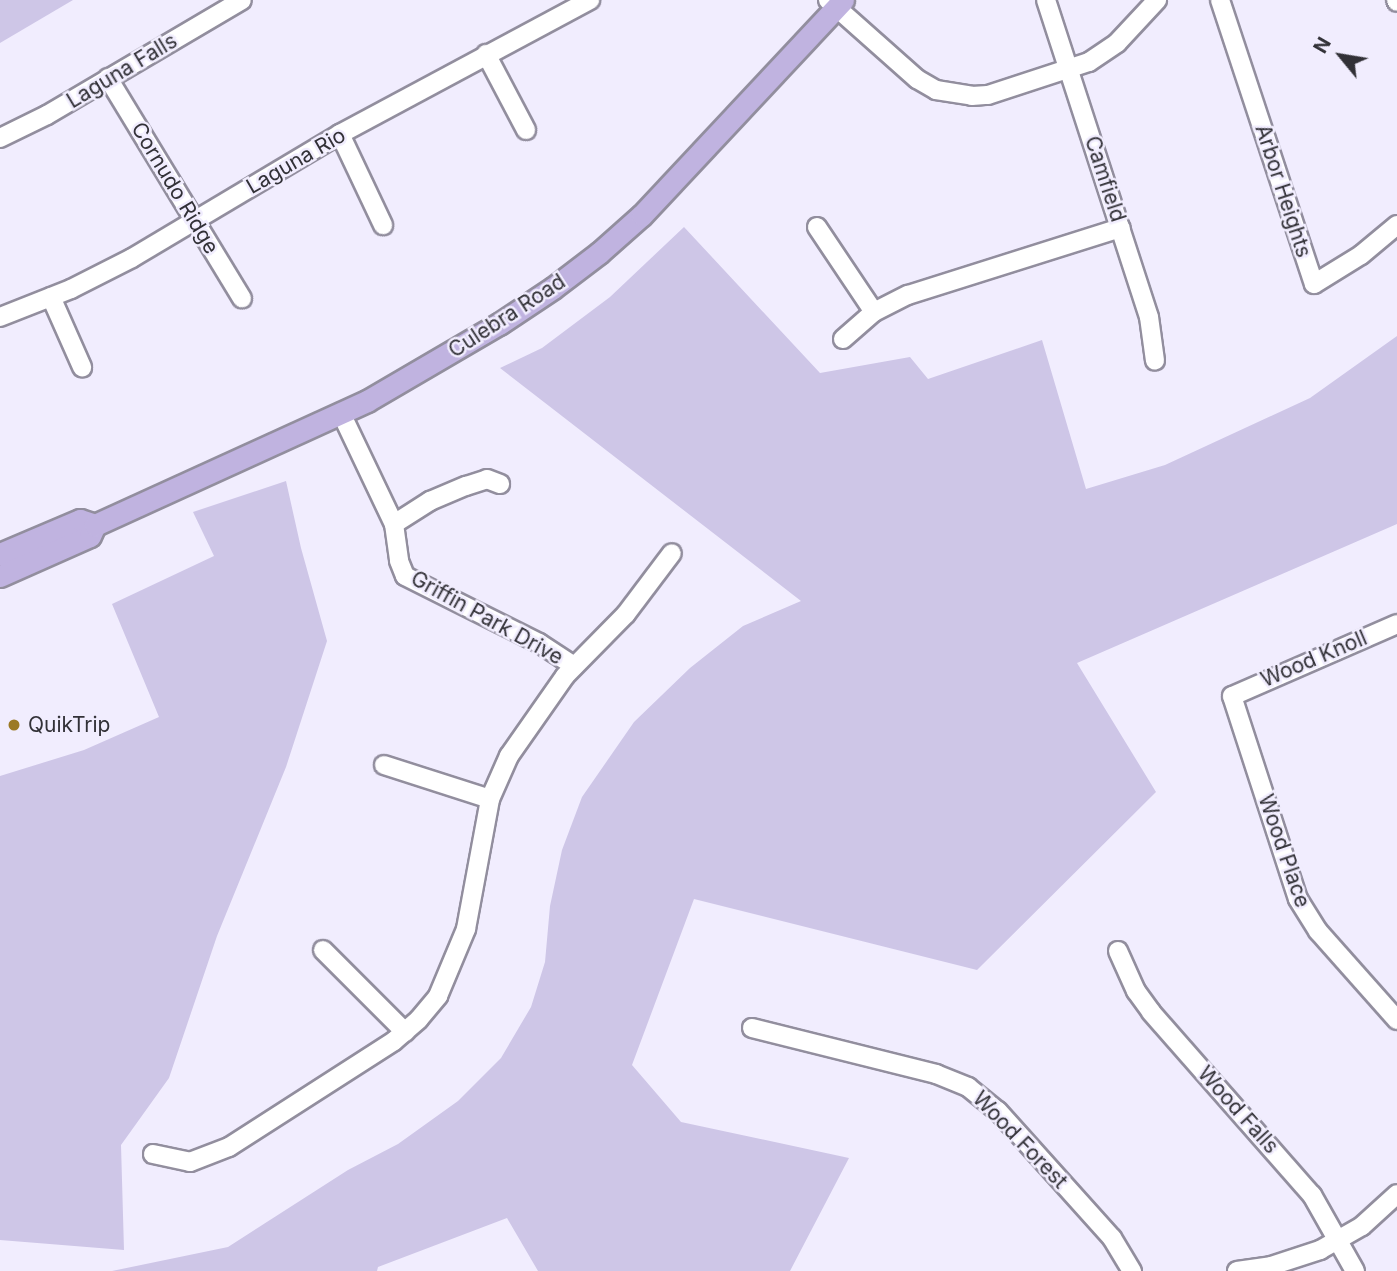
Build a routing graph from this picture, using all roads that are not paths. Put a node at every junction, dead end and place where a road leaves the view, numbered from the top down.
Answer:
1 (242, 0) edge
2 (590, 0) edge
3 (1046, 0) edge
4 (1157, 0) edge
5 (1220, 0) edge
6 (836, 2) edge
7 (486, 54) junction
8 (1070, 69) junction
9 (108, 78) junction
10 (526, 130) dead end
11 (340, 134) junction
12 (0, 138) edge
13 (195, 220) junction
14 (383, 225) dead end
15 (1397, 225) edge
16 (817, 227) dead end
17 (1121, 228) junction
18 (51, 297) junction
19 (242, 298) dead end
20 (874, 312) junction
21 (0, 317) edge
22 (843, 340) dead end
23 (1155, 361) dead end
24 (82, 367) dead end
25 (341, 413) junction
26 (500, 484) dead end
27 (394, 524) junction
28 (95, 525) junction
29 (672, 553) dead end
30 (0, 554) edge
31 (0, 576) edge
32 (1397, 624) edge
33 (575, 666) junction
34 (1232, 696) joint
35 (384, 765) dead end
36 (490, 799) junction
37 (323, 950) dead end
38 (1118, 951) dead end
39 (1397, 1020) edge
40 (752, 1028) dead end
41 (405, 1032) junction
42 (153, 1154) dead end
43 (1397, 1194) edge
44 (1339, 1240) junction
45 (1132, 1271) edge
46 (1237, 1271) edge
47 (1355, 1271) edge

1 - 9 street, Laguna Falls
2 - 7 street, Laguna Rio
3 - 8 street, Camfield
4 - 8 street
5 - 15 street, Arbor Heights
6 - 8 street
6 - 25 main road, Culebra Road
7 - 10 street
7 - 11 street, Laguna Rio
8 - 17 street, Camfield
9 - 12 street, Laguna Falls
9 - 13 street, Cornudo Ridge
11 - 13 street, Laguna Rio
11 - 14 street
13 - 18 street, Laguna Rio
13 - 19 street, Cornudo Ridge
16 - 20 street
17 - 20 street
17 - 23 street, Camfield
18 - 21 street, Laguna Rio
18 - 24 street
20 - 22 street
25 - 27 street, Griffin Park Drive
25 - 28 main road, Culebra Road
26 - 27 street
27 - 33 street, Griffin Park Drive
28 - 30 main road, Culebra Road
28 - 31 main road, Culebra Road
29 - 33 street
32 - 34 street, Wood Knoll
33 - 36 street
34 - 39 street, Wood Place
35 - 36 street
36 - 41 street
37 - 41 street
38 - 44 street, Wood Falls
40 - 45 street, Wood Forest
41 - 42 street
43 - 44 street
44 - 46 street
44 - 47 street, Wood Falls

